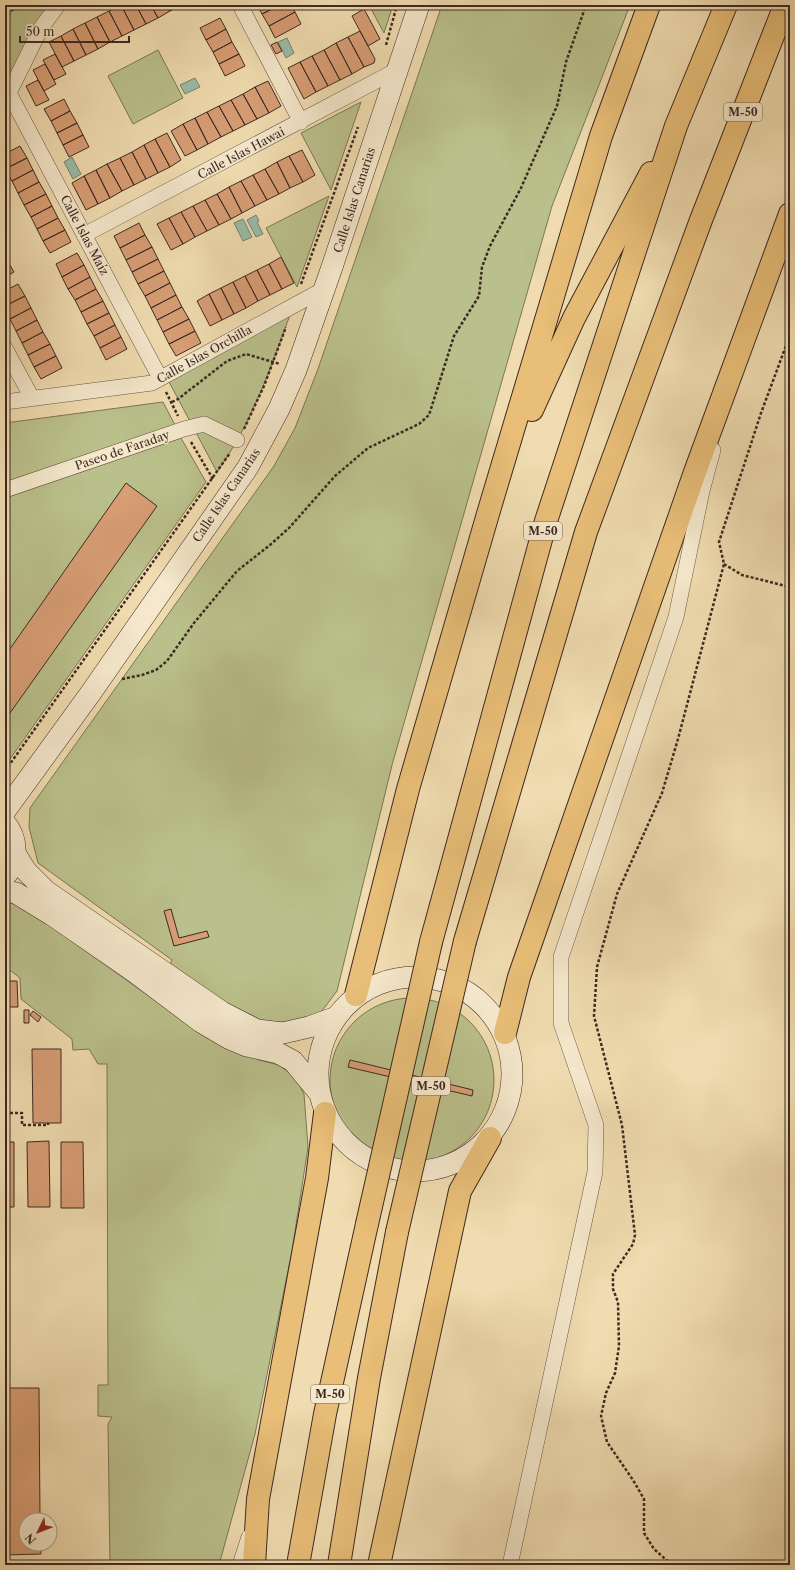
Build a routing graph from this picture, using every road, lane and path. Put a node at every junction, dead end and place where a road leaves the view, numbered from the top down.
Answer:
1 (16, 5) edge
2 (69, 5) edge
3 (240, 5) edge
4 (397, 5) edge
5 (419, 5) edge
6 (586, 5) edge
7 (649, 5) edge
8 (726, 5) edge
9 (785, 5) edge
10 (55, 10) edge
11 (5, 19) edge
12 (385, 47) dead end
13 (397, 70) junction
14 (7, 97) edge
15 (361, 119) dead end
16 (301, 122) junction
17 (676, 126) junction
18 (790, 214) edge
19 (84, 235) junction
20 (324, 289) junction
21 (294, 306) junction
22 (790, 335) edge
23 (5, 348) edge
24 (274, 361) junction
25 (296, 370) junction
26 (160, 378) junction
27 (726, 386) junction
28 (32, 398) junction
29 (5, 402) edge
30 (172, 402) dead end
31 (237, 440) junction
32 (5, 490) edge
33 (490, 507) junction
34 (724, 564) junction
35 (790, 587) edge
36 (118, 680) dead end
37 (5, 771) edge
38 (5, 811) edge
39 (5, 823) edge
40 (15, 853) junction
41 (5, 876) edge
42 (5, 891) edge
43 (356, 995) junction
44 (334, 1018) junction
45 (505, 1033) junction
46 (322, 1103) junction
47 (5, 1113) edge
48 (48, 1123) dead end
49 (490, 1138) junction
50 (258, 1499) junction
51 (240, 1565) edge
52 (254, 1565) edge
53 (298, 1565) edge
54 (339, 1565) edge
55 (379, 1565) edge
56 (510, 1565) edge
57 (672, 1565) edge

1 - 11 path
2 - 10 street
3 - 16 street
4 - 12 path
5 - 13 street, Calle Islas Canarias
6 - 36 path
7 - 33 highway
8 - 17 highway, M-50
9 - 54 highway, M-50, bridge
10 - 14 street
13 - 16 street, Calle Islas Hawai
13 - 20 street, Calle Islas Canarias
14 - 19 street, Calle Islas Maíz
15 - 21 path
16 - 19 street, Calle Islas Hawai
17 - 33 highway
17 - 53 highway, M-50, bridge
18 - 27 highway
19 - 26 street, Calle Islas Maíz
20 - 21 street, Calle Islas Orchilla
20 - 25 street, Calle Islas Canarias
21 - 24 path
21 - 26 street, Calle Islas Orchilla
22 - 34 path
23 - 28 street
24 - 25 path
24 - 30 path
24 - 31 path
25 - 38 street, Calle Islas Canarias
26 - 28 street, Calle Islas Orchilla
27 - 45 highway
27 - 56 street
28 - 29 street, Calle Islas Orchilla
31 - 32 street, Paseo de Faraday
31 - 37 path
33 - 43 highway
34 - 35 path
34 - 57 path
39 - 40 street
40 - 41 street
40 - 44 street
42 - 46 street
43 - 44 street
43 - 45 street
44 - 46 street
45 - 49 street
46 - 49 street
46 - 50 highway
47 - 48 path
49 - 55 highway
50 - 51 street
50 - 52 highway

